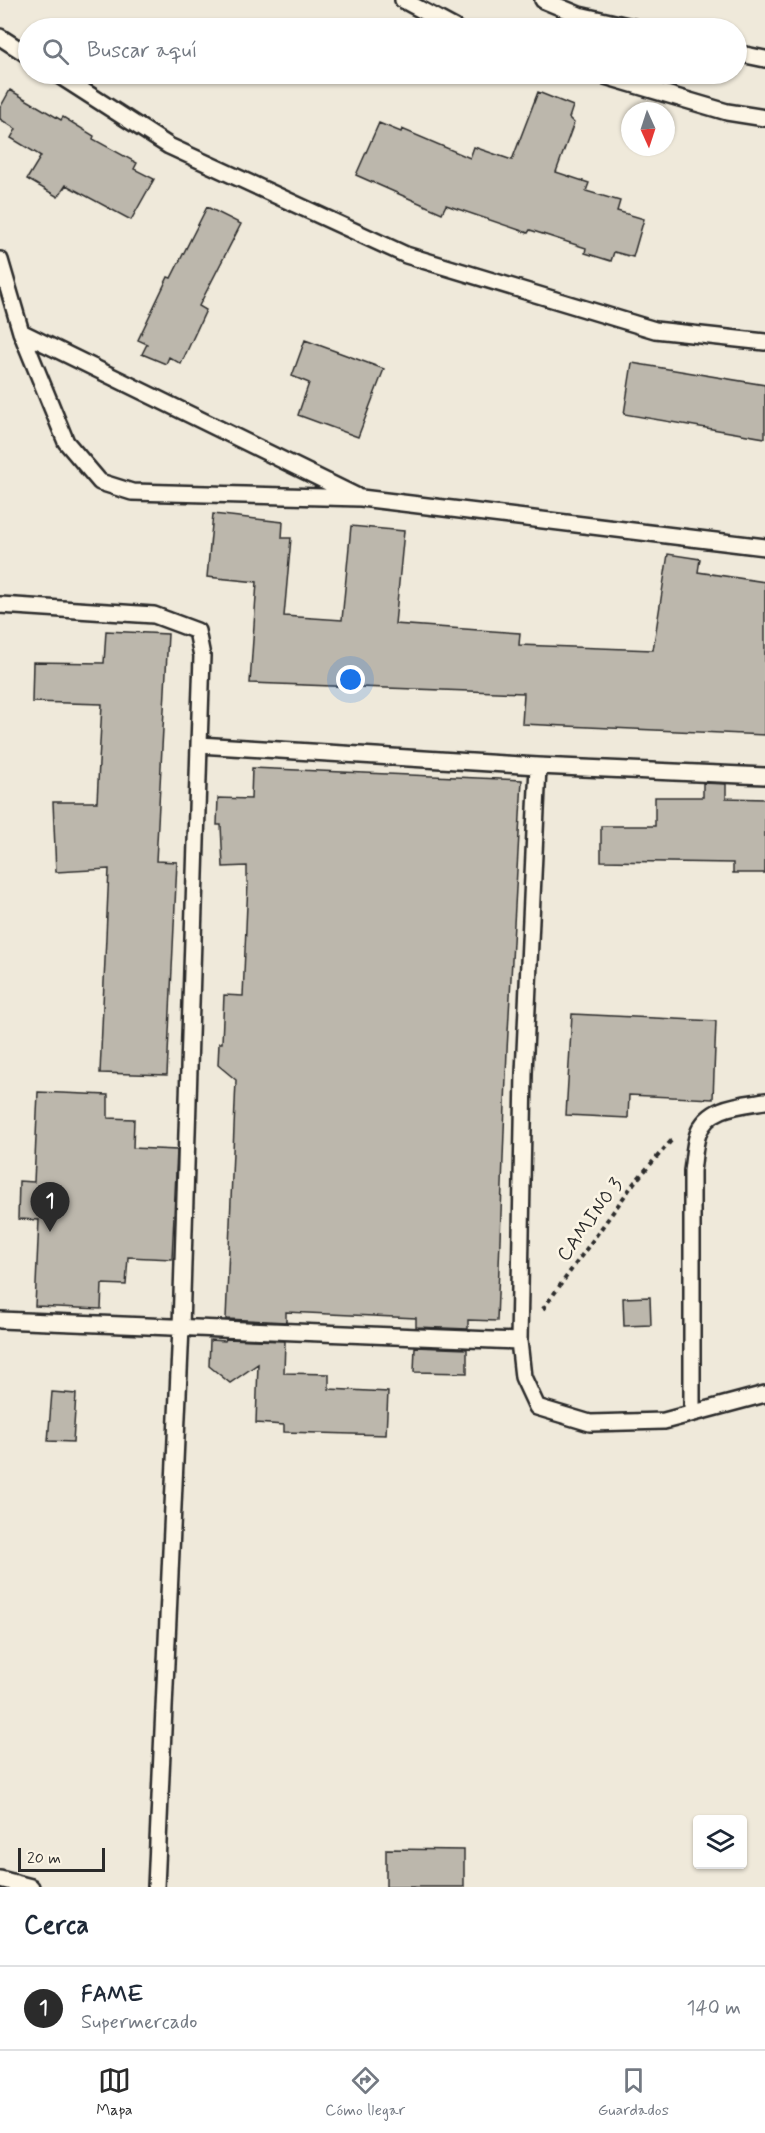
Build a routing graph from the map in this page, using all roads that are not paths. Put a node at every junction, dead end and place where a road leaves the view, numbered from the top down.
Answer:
1 (403, 0) edge
2 (543, 0) edge
3 (436, 18) edge
4 (592, 18) edge
5 (0, 37) edge
6 (18, 49) edge
7 (747, 54) edge
8 (765, 58) edge
9 (73, 84) edge
10 (632, 84) edge
11 (765, 118) edge
12 (0, 260) edge
13 (21, 332) junction
14 (765, 342) edge
15 (361, 498) junction
16 (765, 548) edge
17 (0, 605) edge
18 (199, 745) junction
19 (538, 766) junction
20 (765, 776) edge
21 (765, 1101) edge
22 (0, 1320) edge
23 (181, 1327) junction
24 (519, 1341) junction
25 (765, 1394) edge
26 (692, 1413) junction
27 (0, 1879) edge
28 (31, 1887) edge
29 (156, 1887) edge

1 - 3 lane
2 - 4 lane
5 - 6 lane
7 - 8 lane
9 - 14 lane
10 - 11 lane
12 - 13 lane
13 - 15 lane
13 - 15 lane
15 - 16 lane
17 - 18 lane
18 - 19 lane
18 - 23 lane
19 - 20 lane
19 - 24 lane
21 - 26 lane
22 - 23 lane
23 - 24 lane
23 - 29 lane
24 - 26 lane
25 - 26 lane
27 - 28 lane

